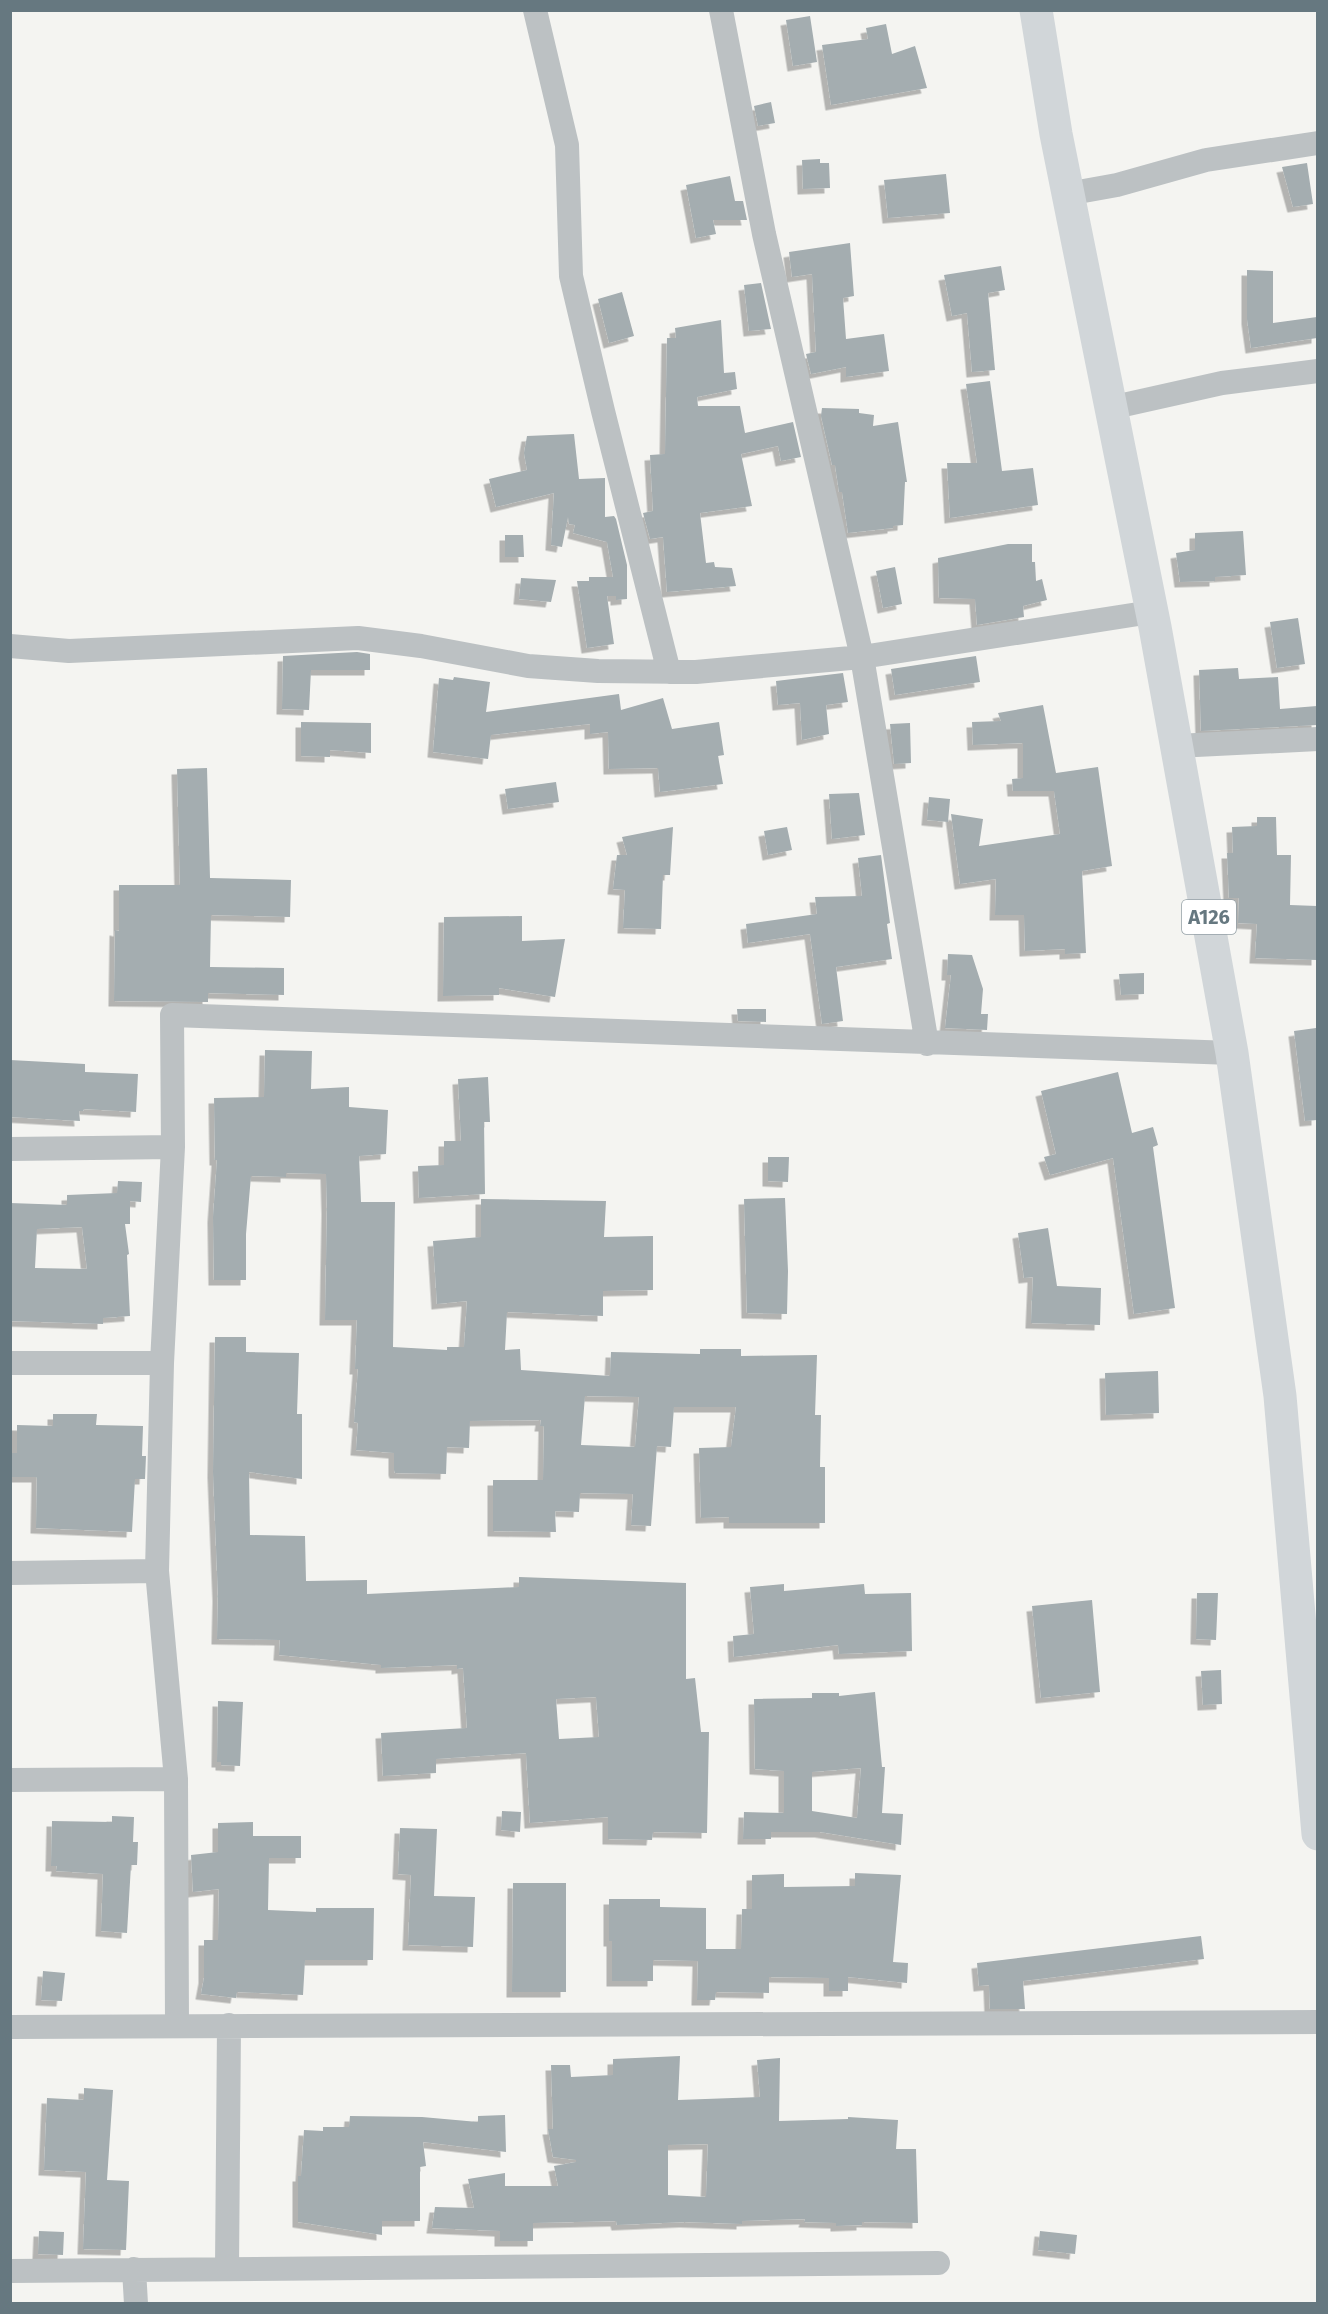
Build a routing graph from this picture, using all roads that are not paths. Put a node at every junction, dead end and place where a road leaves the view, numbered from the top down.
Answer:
1 (535, 10) edge
2 (721, 10) edge
3 (1036, 10) edge
4 (1317, 143) edge
5 (1067, 194) junction
6 (1317, 371) edge
7 (1110, 408) junction
8 (1151, 612) junction
9 (10, 646) edge
10 (862, 657) junction
11 (669, 672) junction
12 (1317, 739) edge
13 (1176, 746) junction
14 (927, 1044) junction
15 (1232, 1053) junction
16 (173, 1147) junction
17 (10, 1149) edge
18 (10, 1363) edge
19 (162, 1363) junction
20 (157, 1571) junction
21 (10, 1572) edge
22 (176, 1779) junction
23 (10, 1780) edge
24 (1317, 1824) edge
25 (1317, 2022) edge
26 (177, 2025) junction
27 (229, 2025) junction
28 (10, 2027) edge
29 (939, 2263) dead end
30 (134, 2269) junction
31 (227, 2269) junction
32 (10, 2271) edge
33 (136, 2304) edge

1 - 11 street
2 - 10 street
3 - 5 highway, A126
4 - 5 street
5 - 7 highway, A126
6 - 7 street
7 - 8 highway, A126
8 - 10 street
8 - 13 highway, A126
9 - 11 street
10 - 11 street
10 - 14 street
12 - 13 street
13 - 15 highway, A126
14 - 15 street
14 - 16 street
15 - 24 highway, A126
16 - 17 street
16 - 19 street
18 - 19 street
19 - 20 street
20 - 21 street
20 - 22 street
22 - 23 street
22 - 26 street
25 - 27 street
26 - 27 street
26 - 28 street
27 - 31 street
29 - 31 street
30 - 31 street
30 - 32 street
30 - 33 street

